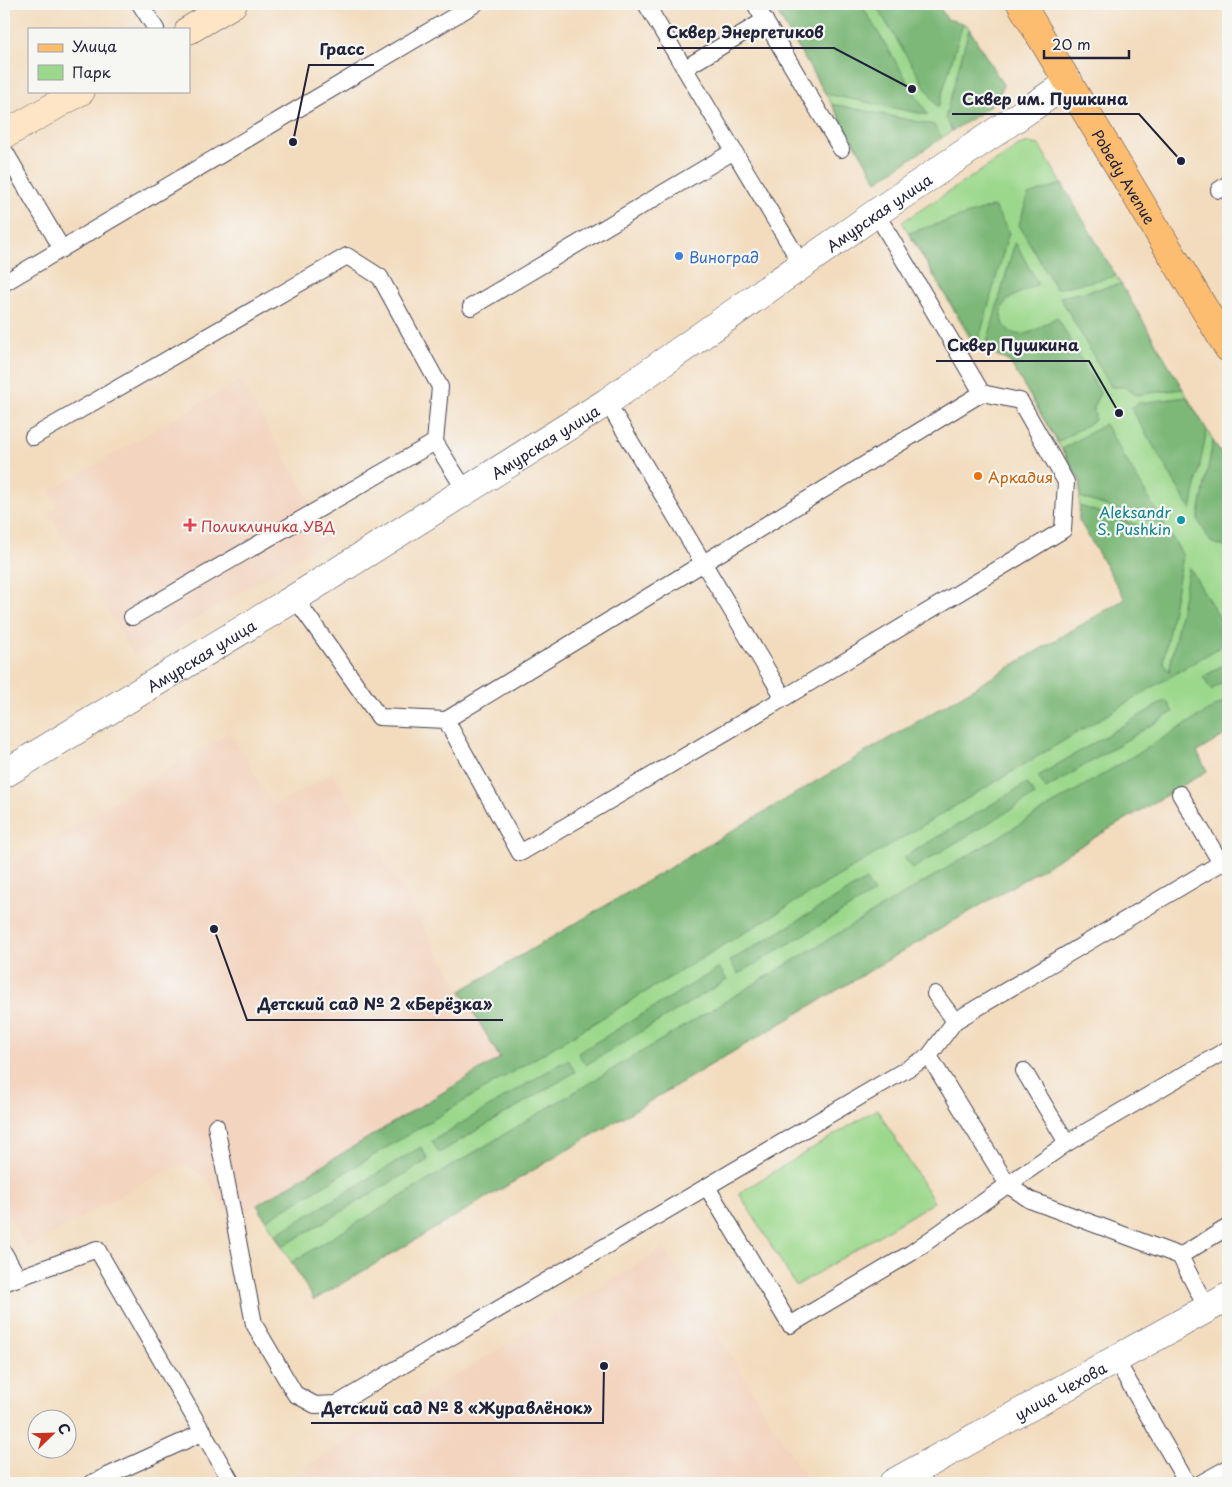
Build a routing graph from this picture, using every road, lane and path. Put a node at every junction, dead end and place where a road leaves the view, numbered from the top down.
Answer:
1 (140, 4) edge
2 (233, 4) edge
3 (475, 4) edge
4 (646, 4) edge
5 (755, 4) edge
6 (1022, 4) edge
7 (765, 20) junction
8 (155, 28) edge
9 (190, 29) edge
10 (685, 68) junction
11 (1069, 82) junction
12 (80, 92) edge
13 (4, 135) edge
14 (841, 149) dead end
15 (4, 150) edge
16 (734, 151) junction
17 (876, 213) junction
18 (62, 249) junction
19 (802, 265) junction
20 (4, 283) edge
21 (471, 307) dead end
22 (1224, 330) edge
23 (982, 393) junction
24 (607, 402) junction
25 (33, 438) dead end
26 (435, 442) junction
27 (465, 490) junction
28 (704, 564) junction
29 (295, 598) junction
30 (132, 617) dead end
31 (784, 698) junction
32 (446, 720) junction
33 (4, 774) edge
34 (1180, 794) dead end
35 (935, 994) dead end
36 (955, 1021) junction
37 (1228, 1049) edge
38 (929, 1056) junction
39 (1024, 1071) dead end
40 (216, 1126) dead end
41 (1067, 1143) junction
42 (1008, 1185) junction
43 (707, 1187) junction
44 (1228, 1227) edge
45 (4, 1253) edge
46 (1180, 1256) junction
47 (11, 1281) edge
48 (1218, 1303) edge
49 (1116, 1360) junction
50 (204, 1432) junction
51 (1228, 1468) edge
52 (92, 1483) edge
53 (232, 1483) edge
54 (893, 1483) edge
55 (1187, 1483) edge
56 (1201, 1483) edge

1 - 8 lane
2 - 9 main road
3 - 18 lane
4 - 10 lane
5 - 7 lane
6 - 11 main road, Pobedy Avenue
7 - 10 lane
7 - 14 lane
10 - 16 lane
11 - 17 street, Амурская улица
11 - 22 main road, Pobedy Avenue
12 - 13 main road
15 - 18 lane
16 - 19 lane
16 - 21 lane
17 - 19 street, Амурская улица
17 - 23 lane
18 - 20 lane
19 - 24 street, Амурская улица
23 - 28 lane
23 - 31 lane
24 - 27 street, Амурская улица
24 - 28 lane
25 - 26 lane
26 - 27 lane
26 - 30 lane
27 - 29 street, Амурская улица
28 - 31 lane
28 - 32 lane
29 - 32 lane
29 - 33 street, Амурская улица
31 - 32 lane
34 - 36 lane
35 - 36 lane
36 - 38 lane
37 - 41 lane
38 - 42 lane
38 - 43 lane
39 - 41 lane
40 - 43 lane
41 - 42 lane
42 - 43 lane
42 - 46 lane
44 - 46 lane
45 - 47 lane
46 - 48 lane
47 - 50 lane
48 - 49 street, улица Чехова
49 - 54 street, улица Чехова
49 - 55 lane
50 - 52 lane
50 - 53 lane
51 - 56 lane

